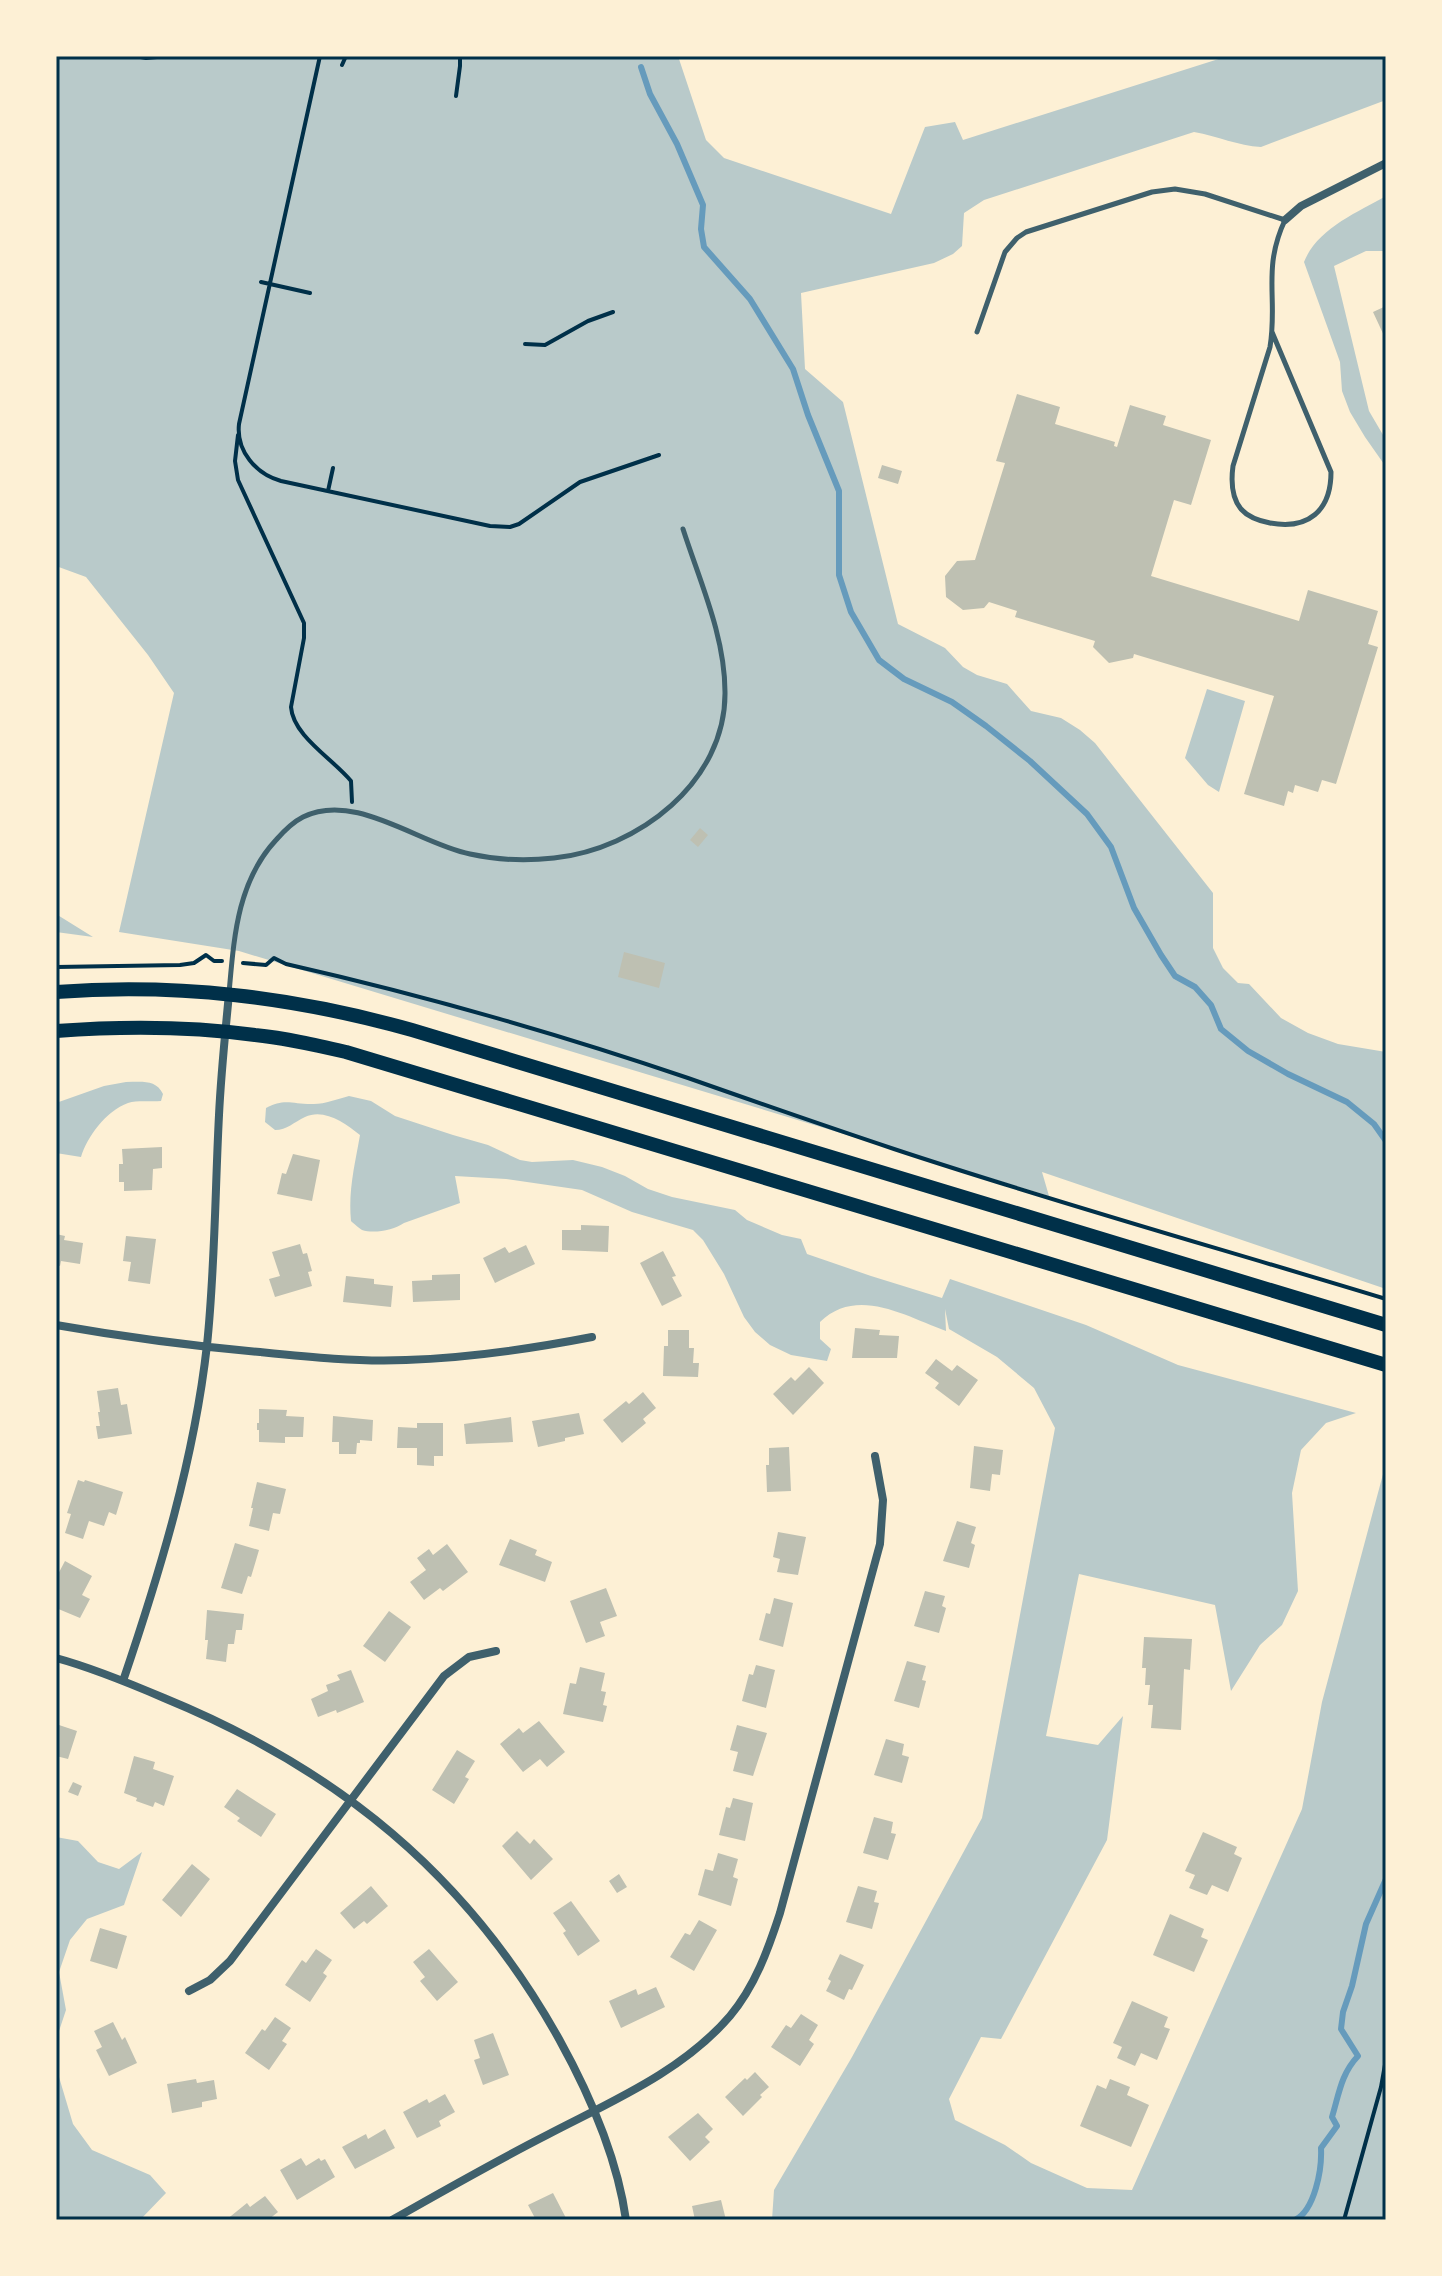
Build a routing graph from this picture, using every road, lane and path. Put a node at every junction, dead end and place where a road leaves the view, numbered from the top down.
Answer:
1 (135, 56) edge
2 (168, 56) edge
3 (320, 56) edge
4 (346, 56) edge
5 (460, 56) edge
6 (342, 65) dead end
7 (456, 96) dead end
8 (1386, 163) edge
9 (1285, 220) junction
10 (261, 282) dead end
11 (270, 284) junction
12 (310, 293) dead end
13 (613, 312) dead end
14 (977, 332) dead end
15 (1272, 332) junction
16 (525, 344) dead end
17 (238, 430) junction
18 (659, 455) dead end
19 (333, 468) dead end
20 (328, 491) junction
21 (683, 529) dead end
22 (352, 812) junction
23 (214, 961) dead end
24 (266, 965) dead end
25 (56, 967) edge
26 (56, 992) edge
27 (229, 994) junction
28 (56, 1031) edge
29 (225, 1032) junction
30 (1386, 1299) edge
31 (56, 1325) edge
32 (1386, 1325) edge
33 (592, 1337) dead end
34 (207, 1347) junction
35 (1386, 1365) edge
36 (875, 1456) dead end
37 (496, 1651) dead end
38 (56, 1658) edge
39 (123, 1681) junction
40 (351, 1799) junction
41 (189, 1991) dead end
42 (1386, 2059) edge
43 (594, 2111) junction
44 (392, 2220) edge
45 (626, 2220) edge
46 (1344, 2220) edge

1 - 2 path
3 - 11 path
4 - 6 path
5 - 7 path
8 - 9 street
9 - 14 lane
9 - 15 lane
10 - 11 path
11 - 12 path
11 - 17 path
13 - 16 path
15 - 15 lane
17 - 20 path
17 - 22 path
18 - 20 path
19 - 20 path
21 - 22 lane
22 - 27 lane
23 - 25 path
24 - 30 path
26 - 27 main road
27 - 29 street
27 - 32 main road
28 - 29 main road
29 - 34 street
29 - 35 main road
31 - 34 street
33 - 34 street
34 - 39 street
36 - 43 street
37 - 40 street
38 - 39 street
39 - 40 street
40 - 41 street
40 - 43 street
42 - 46 path
43 - 44 street
43 - 45 street

